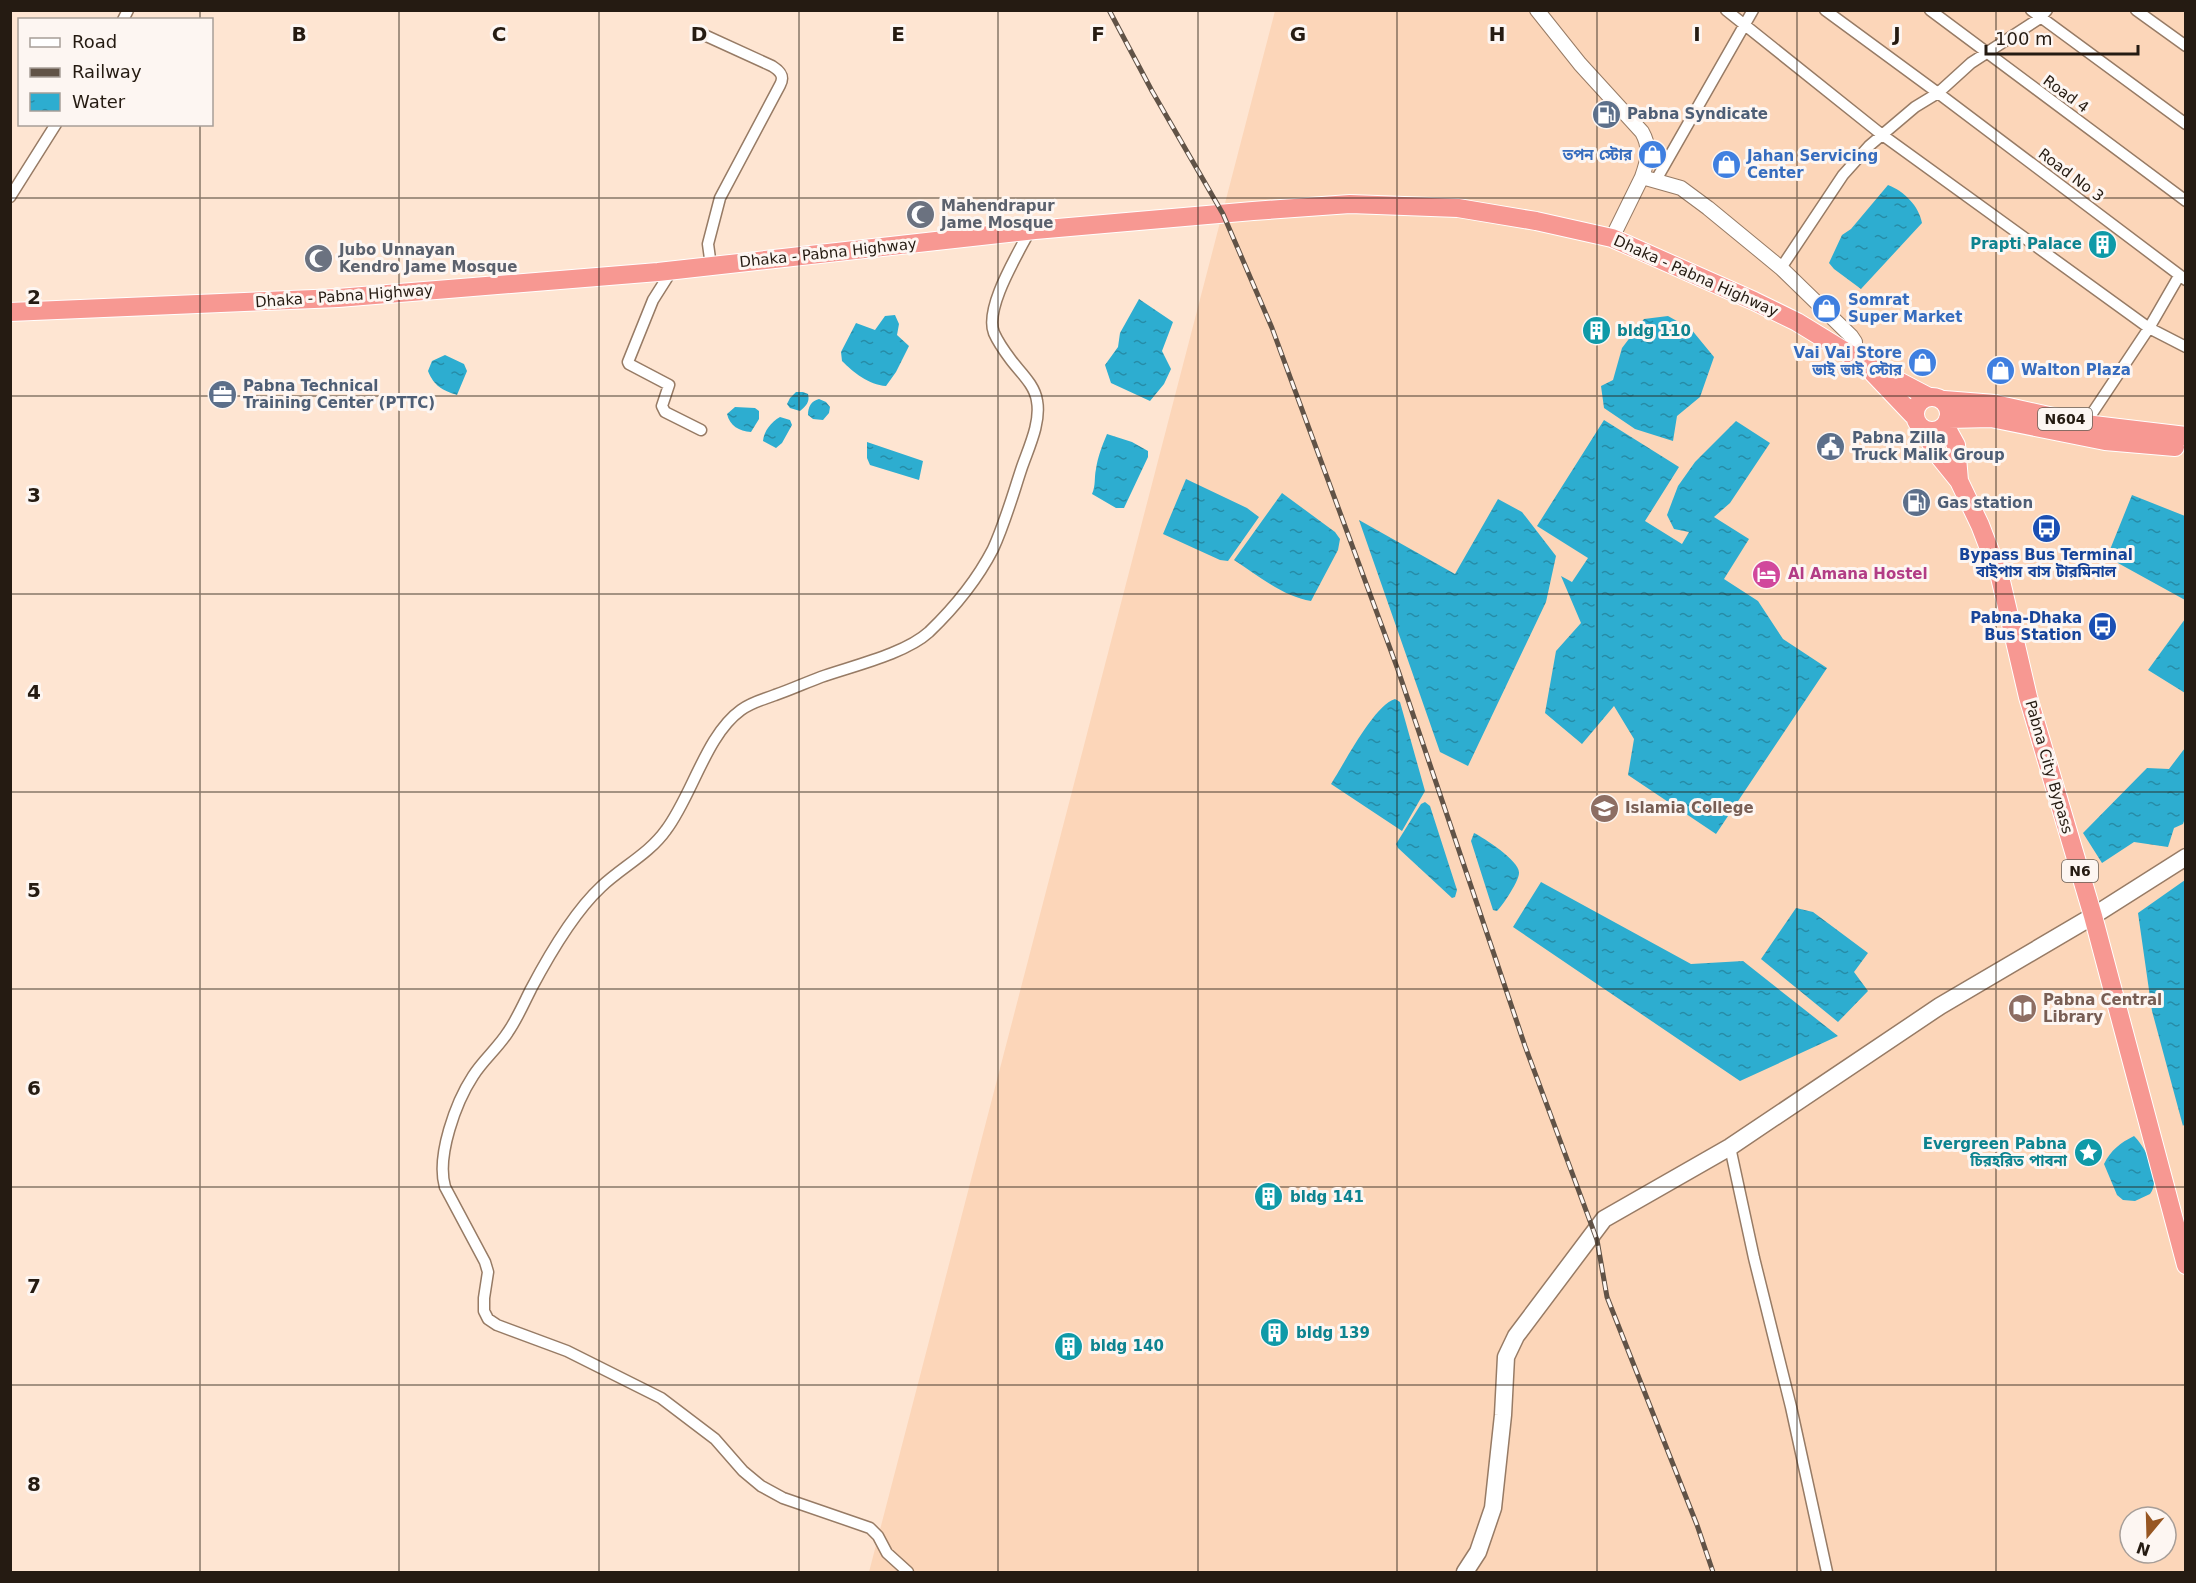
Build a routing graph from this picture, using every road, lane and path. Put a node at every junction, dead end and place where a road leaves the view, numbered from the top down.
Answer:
1 (1537, 10) edge
2 (1726, 10) edge
3 (1754, 10) edge
4 (1825, 10) edge
5 (1930, 10) edge
6 (2031, 10) edge
7 (2136, 10) edge
8 (2044, 14) edge
9 (1746, 26) junction
10 (702, 34) dead end
11 (2186, 45) edge
12 (1986, 54) junction
13 (1938, 93) junction
14 (2186, 124) edge
15 (55, 126) edge
16 (1881, 134) junction
17 (1649, 178) junction
18 (10, 197) edge
19 (2186, 201) edge
20 (1030, 230) junction
21 (1612, 238) junction
22 (711, 266) junction
23 (1781, 268) junction
24 (673, 270) junction
25 (2182, 278) edge
26 (10, 312) edge
27 (2149, 328) junction
28 (2186, 347) edge
29 (1859, 359) junction
30 (1936, 398) junction
31 (1993, 411) junction
32 (1918, 422) junction
33 (1947, 422) junction
34 (2085, 424) junction
35 (701, 430) dead end
36 (2186, 436) edge
37 (2186, 448) edge
38 (1959, 482) junction
39 (2186, 857) edge
40 (2093, 916) junction
41 (1730, 1147) junction
42 (2186, 1265) edge
43 (908, 1572) edge
44 (1465, 1572) edge
45 (1827, 1572) edge

1 - 17 street
2 - 9 street
3 - 9 street
4 - 13 street, Road No 3
5 - 12 street, Road 4
6 - 8 street
7 - 11 street
8 - 12 street
8 - 14 street
9 - 16 street
9 - 17 street
10 - 22 street
12 - 13 street
12 - 19 street, Road 4
13 - 16 street
13 - 25 street, Road No 3
15 - 18 street
16 - 23 street
16 - 27 street
17 - 21 street
17 - 23 street
20 - 21 highway, Dhaka - Pabna Highway
20 - 22 highway, Dhaka - Pabna Highway
20 - 43 street
21 - 29 highway, Dhaka - Pabna Highway
22 - 24 highway, Dhaka - Pabna Highway
23 - 29 street
24 - 26 highway, Dhaka - Pabna Highway
24 - 35 street
25 - 27 street
27 - 28 street
27 - 34 street
29 - 30 highway, Dhaka - Pabna Highway
29 - 32 highway, Dhaka - Pabna Highway
30 - 31 highway, Dhaka - Pabna Highway / N604
30 - 32 highway
30 - 33 highway
31 - 33 highway, Dhaka - Pabna Highway / N604
31 - 34 highway, Dhaka - Pabna Highway / N604
31 - 37 highway, Dhaka - Pabna Highway / N604
32 - 33 highway, N604
32 - 38 highway, Pabna City Bypass
33 - 38 highway, Pabna City Bypass
34 - 36 highway, Dhaka - Pabna Highway / N604
38 - 40 highway, Pabna City Bypass / N6
39 - 40 main road
40 - 41 main road
40 - 42 highway, Pabna City Bypass / N6
41 - 44 main road
41 - 45 street

